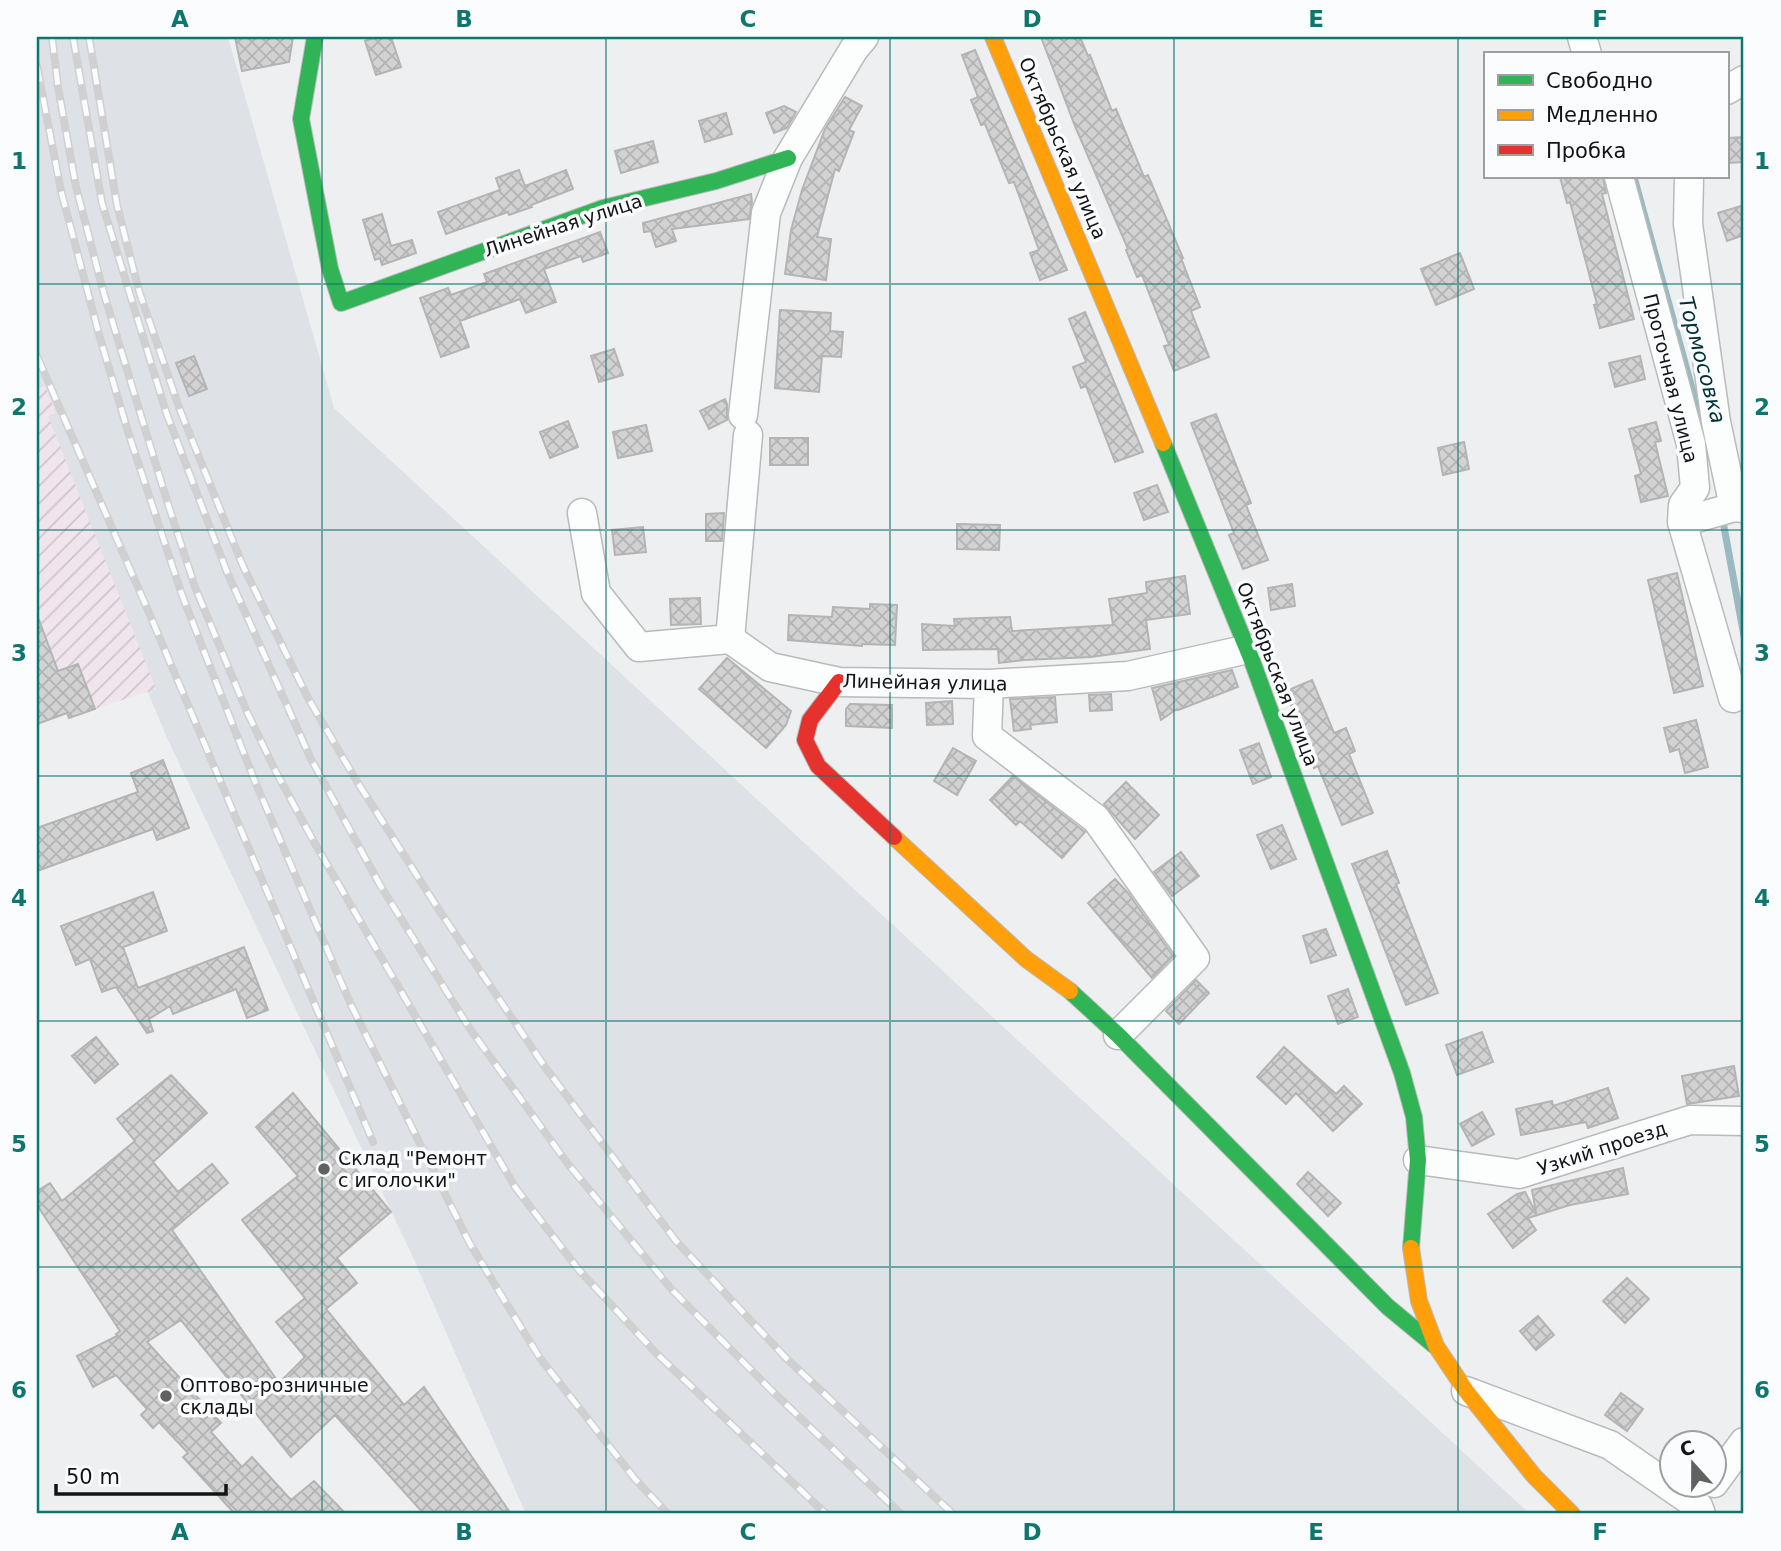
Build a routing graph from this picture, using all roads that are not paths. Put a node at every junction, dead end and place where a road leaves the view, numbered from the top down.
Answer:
1 (315, 37) edge
2 (864, 37) edge
3 (993, 37) edge
4 (1744, 80) edge
5 (1728, 89) edge
6 (788, 158) junction
7 (1619, 178) edge
8 (1689, 178) edge
9 (1739, 507) edge
10 (582, 513) dead end
11 (1682, 522) junction
12 (730, 639) junction
13 (1248, 649) junction
14 (839, 682) junction
15 (989, 684) junction
16 (1733, 698) dead end
17 (1118, 1035) junction
18 (1744, 1121) edge
19 (1418, 1160) junction
20 (1436, 1346) junction
21 (1466, 1391) junction
22 (1744, 1442) edge
23 (1728, 1466) edge
24 (1658, 1471) edge
25 (1572, 1514) edge

1 - 6 street, Линейная улица
2 - 6 street
3 - 13 street, Октябрьская улица
4 - 5 street
6 - 12 street
7 - 11 street, Проточная улица
8 - 9 street
9 - 11 street
10 - 12 street
11 - 16 street
12 - 14 street, Линейная улица
13 - 15 street, Линейная улица
13 - 19 street, Октябрьская улица
14 - 15 street, Линейная улица
14 - 17 street
15 - 17 street
17 - 20 street
18 - 19 street, Узкий проезд
19 - 20 street, Октябрьская улица
20 - 21 street
21 - 24 street
21 - 25 street
22 - 23 street

